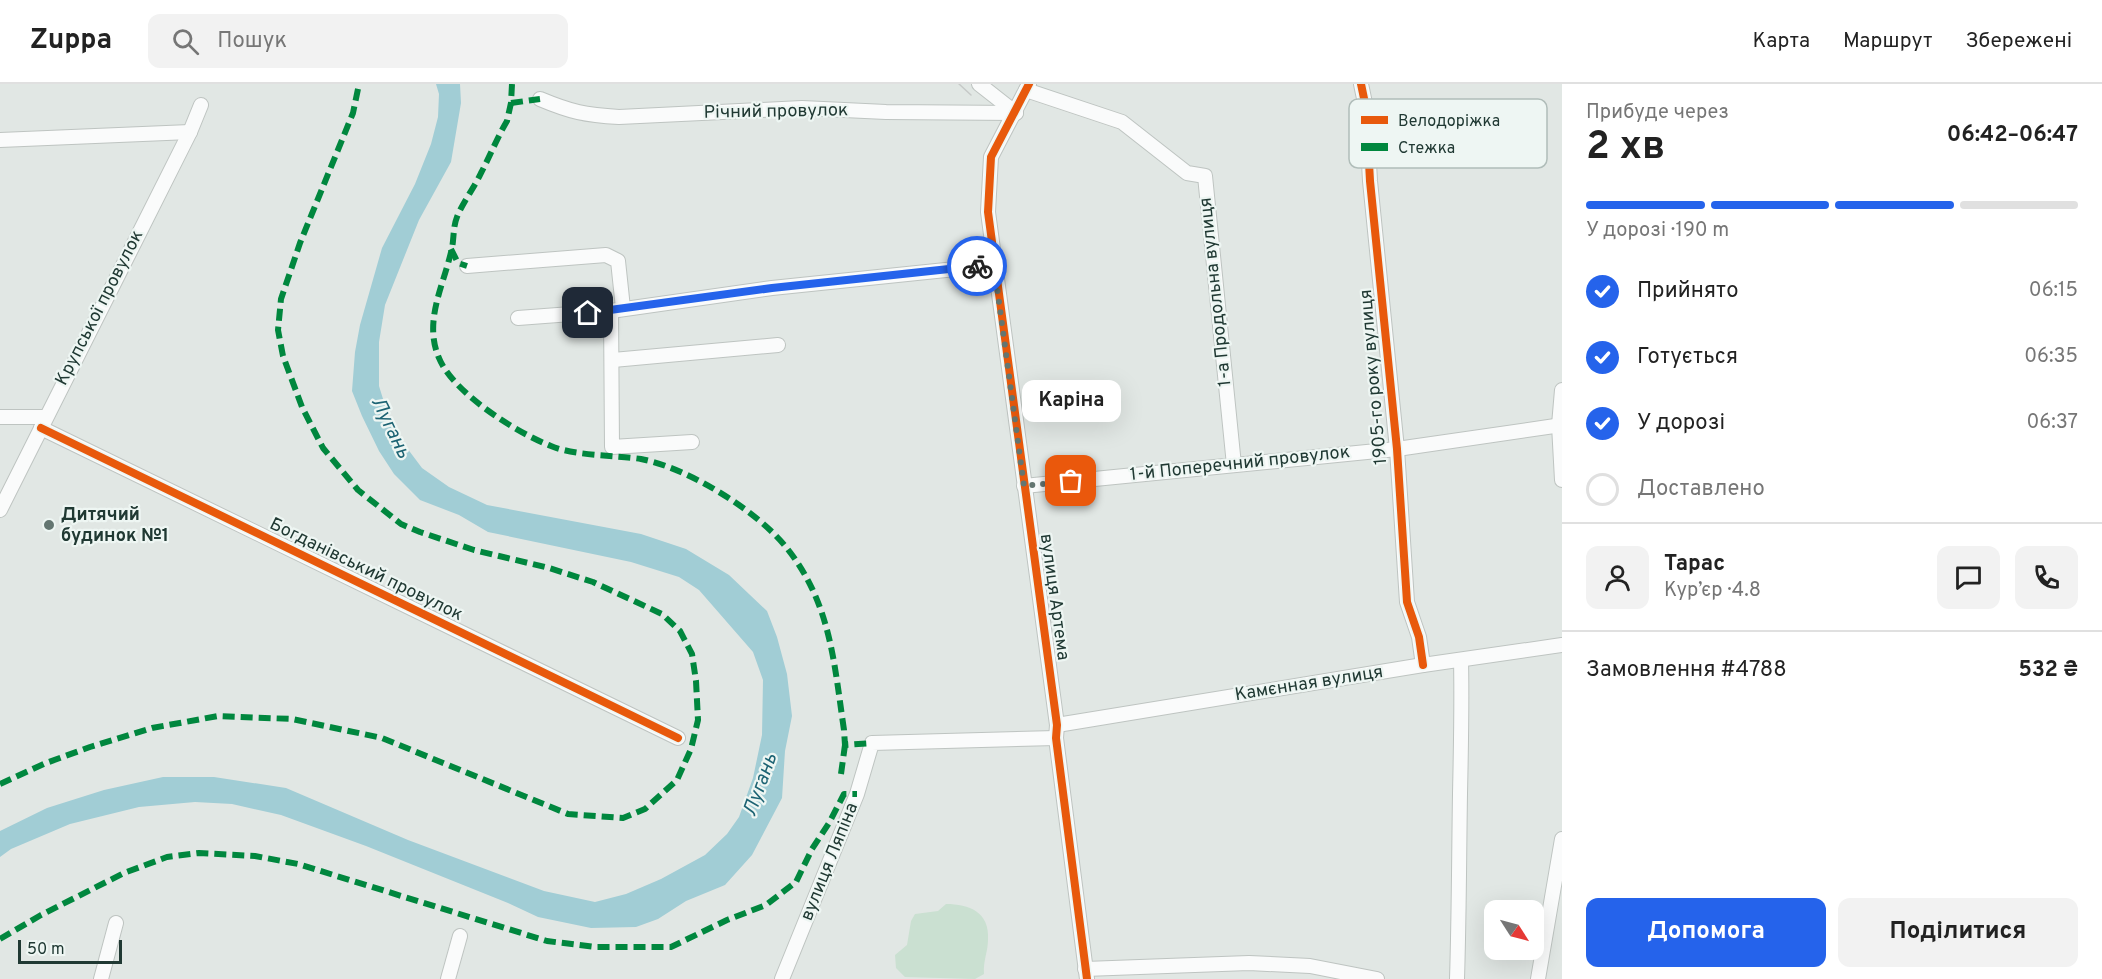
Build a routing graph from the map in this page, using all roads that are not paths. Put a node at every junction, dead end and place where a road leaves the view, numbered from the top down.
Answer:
1 (979, 84) edge
2 (1361, 84) edge
3 (1028, 87) edge
4 (540, 99) dead end
5 (1364, 99) edge
6 (201, 105) dead end
7 (1016, 113) junction
8 (190, 132) junction
9 (0, 140) edge
10 (1369, 168) edge
11 (994, 265) junction
12 (467, 266) dead end
13 (617, 310) junction
14 (518, 318) dead end
15 (778, 345) dead end
16 (613, 360) junction
17 (1562, 390) edge
18 (0, 417) edge
19 (43, 422) junction
20 (1561, 425) edge
21 (692, 442) dead end
22 (1397, 448) junction
23 (1234, 465) junction
24 (1562, 480) edge
25 (1024, 486) junction
26 (0, 510) edge
27 (1562, 645) edge
28 (1461, 660) junction
29 (1423, 665) junction
30 (1054, 734) junction
31 (678, 738) dead end
32 (872, 743) joint
33 (1562, 839) edge
34 (116, 923) dead end
35 (460, 936) dead end
36 (1086, 974) edge
37 (101, 979) edge
38 (448, 979) edge
39 (782, 979) edge
40 (1377, 979) edge
41 (1457, 979) edge
42 (1538, 979) edge

1 - 7 street
2 - 5 street, 1905-го року вулиця
3 - 7 street, вулиця Артема
3 - 23 street, 1-а Продольна вулиця
4 - 7 street, Річний провулок
6 - 8 street, Крупської провулок
7 - 11 street, вулиця Артема
8 - 9 street
8 - 19 street, Крупської провулок
10 - 22 street, 1905-го року вулиця
11 - 13 street
11 - 25 street, вулиця Артема
12 - 13 street
13 - 14 street
13 - 16 street
15 - 16 street
16 - 21 street
17 - 20 street
18 - 19 street, Богданівський провулок
19 - 26 street, Крупської провулок
19 - 31 street, Богданівський провулок
20 - 22 street, 1-й Поперечний провулок
20 - 24 street
22 - 23 street, 1-й Поперечний провулок
22 - 29 street, 1905-го року вулиця
23 - 25 street, 1-й Поперечний провулок
25 - 30 street, вулиця Артема
27 - 28 street, Камєнная вулиця
28 - 29 street, Камєнная вулиця
28 - 41 street
29 - 30 street, Камєнная вулиця
30 - 32 street, Камєнная вулиця
30 - 36 street, вулиця Артема
32 - 39 street, вулиця Ляпіна
33 - 42 street
34 - 37 street
35 - 38 street
36 - 40 street

